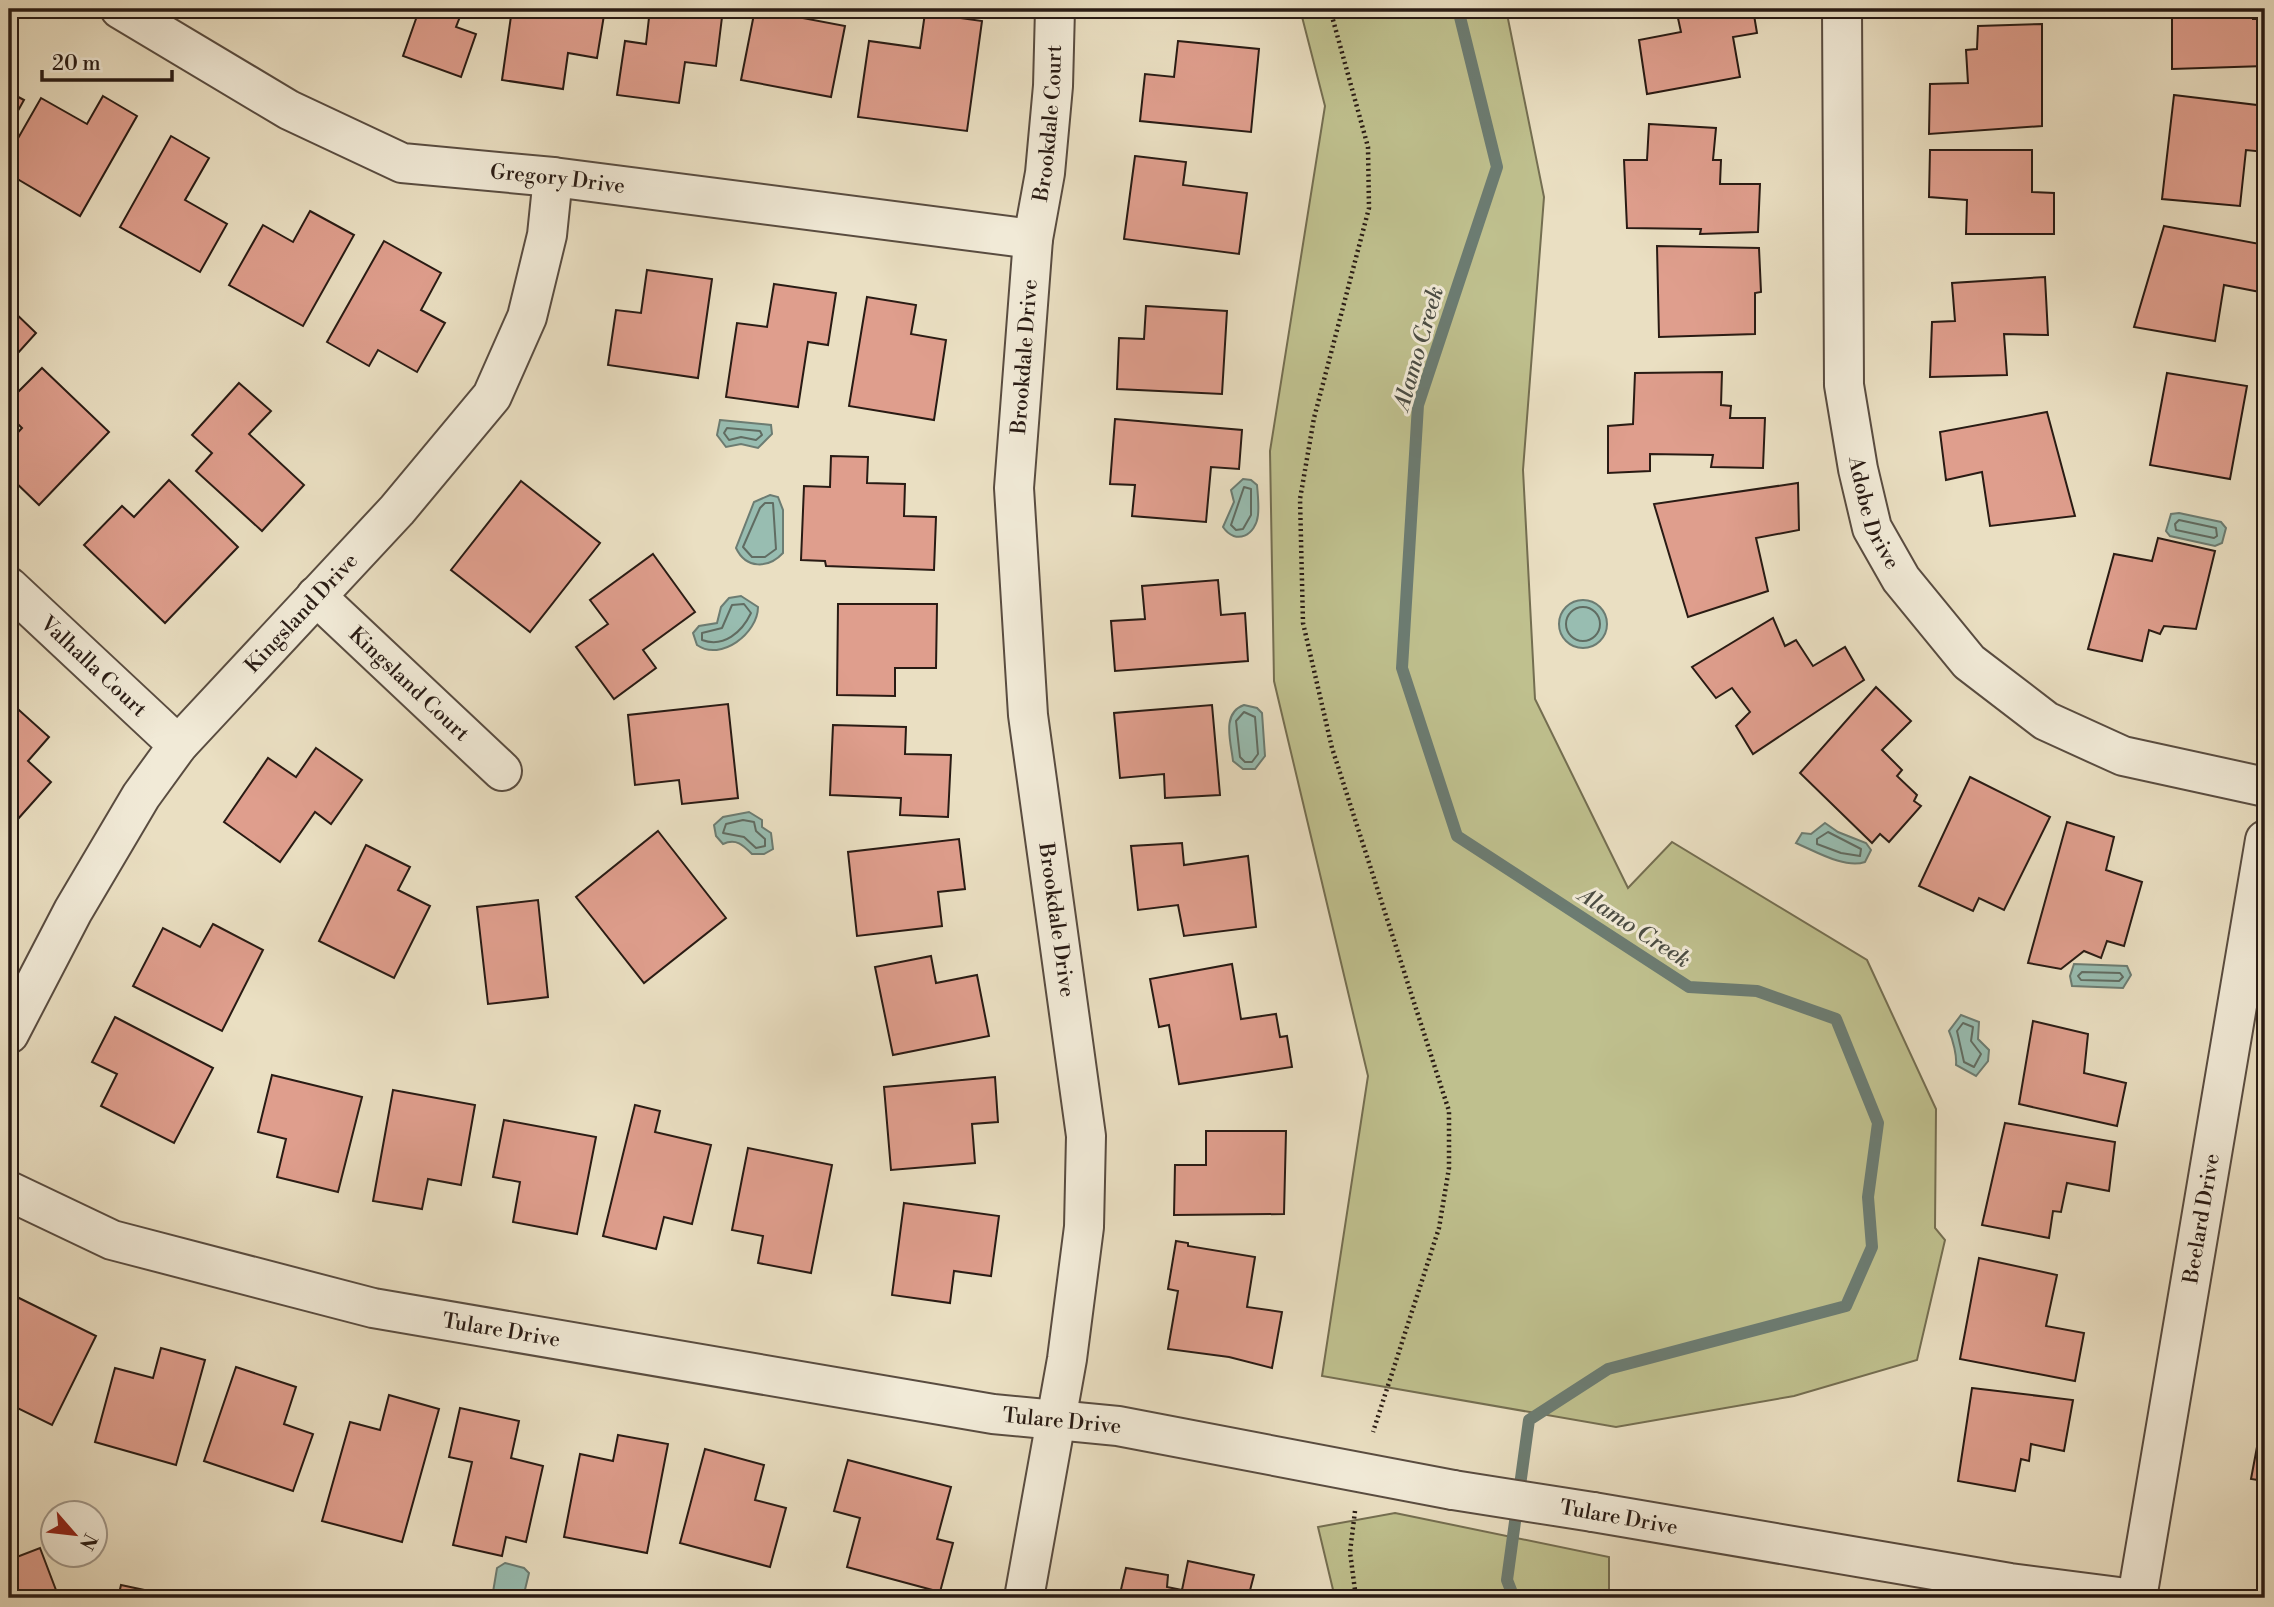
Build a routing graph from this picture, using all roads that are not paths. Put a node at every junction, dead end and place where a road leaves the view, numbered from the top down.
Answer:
1 (120, 9) edge
2 (1055, 9) edge
3 (1842, 9) edge
4 (553, 177) junction
5 (1032, 239) junction
6 (9, 587) edge
7 (316, 596) junction
8 (178, 745) junction
9 (502, 771) dead end
10 (2265, 787) edge
11 (2265, 840) edge
12 (9, 1034) edge
13 (9, 1191) edge
14 (1059, 1419) junction
15 (1024, 1598) edge
16 (2127, 1598) edge
17 (2137, 1598) edge

1 - 4 street, Gregory Drive
2 - 5 street, Brookdale Court
3 - 10 street, Adobe Drive
4 - 5 street, Gregory Drive
4 - 7 street, Kingsland Drive
5 - 14 street, Brookdale Drive
6 - 8 street, Valhalla Court
7 - 8 street, Kingsland Drive
7 - 9 street, Kingsland Court
8 - 12 street, Kingsland Drive
11 - 17 street, Beelard Drive
13 - 14 street, Tulare Drive
14 - 15 street, Brookdale Drive
14 - 16 street, Tulare Drive

